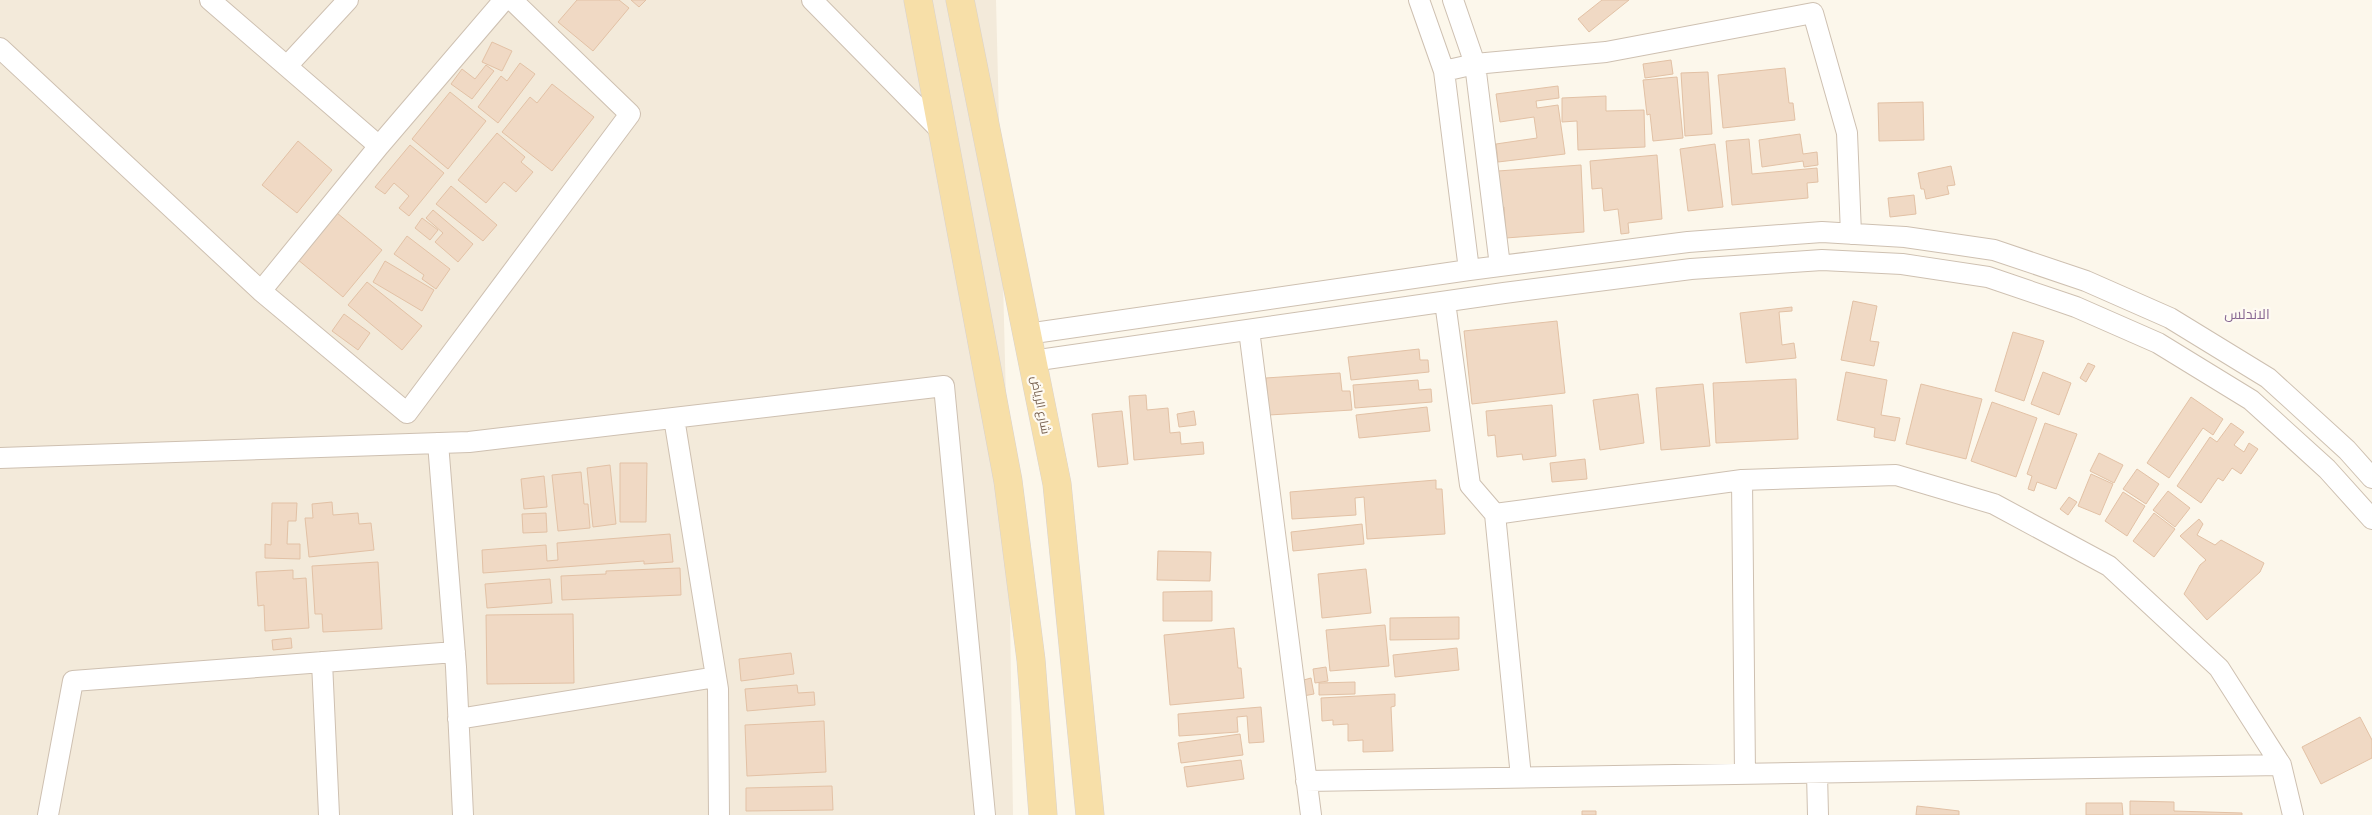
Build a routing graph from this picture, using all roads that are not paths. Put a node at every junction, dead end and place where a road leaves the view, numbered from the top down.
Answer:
1 (210, 0) edge
2 (348, 0) edge
3 (504, 0) edge
4 (512, 0) edge
5 (812, 0) edge
6 (918, 0) edge
7 (960, 0) edge
8 (1419, 0) edge
9 (1453, 0) edge
10 (0, 48) edge
11 (1475, 64) junction
12 (287, 66) junction
13 (1444, 71) junction
14 (943, 133) junction
15 (380, 146) junction
16 (1851, 234) junction
17 (1500, 266) junction
18 (1469, 270) junction
19 (262, 291) junction
20 (1445, 302) junction
21 (1249, 330) junction
22 (1027, 334) junction
23 (1032, 361) junction
24 (674, 418) junction
25 (438, 443) junction
26 (0, 458) edge
27 (2372, 478) edge
28 (1742, 480) junction
29 (1495, 514) junction
30 (2372, 519) edge
31 (455, 652) junction
32 (322, 662) junction
33 (716, 677) junction
34 (458, 719) junction
35 (2281, 765) junction
36 (1817, 773) junction
37 (1746, 774) junction
38 (1521, 778) junction
39 (1306, 781) junction
40 (48, 815) edge
41 (329, 815) edge
42 (463, 815) edge
43 (719, 815) edge
44 (985, 815) edge
45 (1042, 815) edge
46 (1090, 815) edge
47 (1311, 815) edge
48 (1818, 815) edge
49 (2293, 815) edge

1 - 12 street
2 - 12 street
3 - 15 street
4 - 19 street
5 - 14 street
6 - 14 main road
7 - 22 main road, شارع الرياض
8 - 13 street
9 - 11 street
10 - 19 street
11 - 13 street
11 - 16 street
11 - 17 street
12 - 15 street
13 - 18 street
14 - 45 main road
15 - 19 street
16 - 17 street
16 - 27 street
17 - 18 street
18 - 22 street
20 - 21 street
20 - 29 street
20 - 30 street
21 - 23 street
21 - 39 street
22 - 23 main road, شارع الرياض
23 - 46 main road, شارع الرياض
24 - 25 street
24 - 33 street
24 - 44 street
25 - 26 street
25 - 31 street
28 - 29 street
28 - 35 street
28 - 37 street
29 - 38 street
31 - 32 street
31 - 34 street
32 - 40 street
32 - 41 street
33 - 34 street
33 - 43 street
34 - 42 street
35 - 36 street
35 - 49 street
36 - 37 street
36 - 48 street
37 - 38 street
38 - 39 street
39 - 47 street

